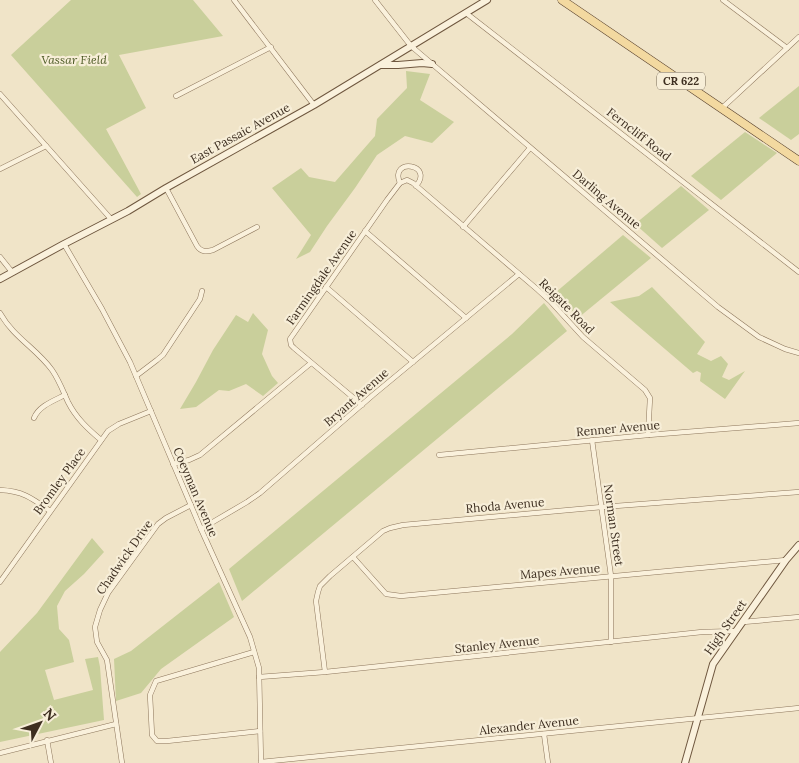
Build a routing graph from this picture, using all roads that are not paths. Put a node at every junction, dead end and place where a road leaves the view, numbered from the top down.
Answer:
1 (234, 0) edge
2 (375, 0) edge
3 (487, 0) edge
4 (562, 0) edge
5 (723, 0) edge
6 (466, 13) junction
7 (799, 37) edge
8 (410, 46) junction
9 (271, 47) junction
10 (787, 48) junction
11 (380, 64) junction
12 (432, 64) junction
13 (0, 94) edge
14 (176, 96) dead end
15 (314, 104) junction
16 (721, 108) junction
17 (46, 146) junction
18 (530, 148) junction
19 (799, 161) edge
20 (0, 169) edge
21 (400, 183) junction
22 (416, 186) junction
23 (166, 188) junction
24 (111, 219) junction
25 (257, 227) dead end
26 (463, 227) junction
27 (365, 231) junction
28 (64, 244) junction
29 (0, 257) edge
30 (12, 272) junction
31 (799, 272) edge
32 (519, 274) junction
33 (0, 279) edge
34 (326, 287) junction
35 (202, 291) dead end
36 (0, 313) edge
37 (466, 318) junction
38 (799, 354) edge
39 (413, 362) junction
40 (311, 363) junction
41 (136, 376) junction
42 (65, 395) junction
43 (362, 405) junction
44 (151, 411) junction
45 (34, 418) dead end
46 (799, 423) edge
47 (648, 435) junction
48 (102, 440) junction
49 (592, 440) junction
50 (439, 455) dead end
51 (174, 464) junction
52 (0, 490) edge
53 (799, 492) edge
54 (191, 505) junction
55 (602, 507) junction
56 (50, 511) junction
57 (201, 529) junction
58 (799, 545) edge
59 (353, 556) junction
60 (786, 560) junction
61 (611, 576) junction
62 (0, 582) edge
63 (799, 617) edge
64 (743, 622) junction
65 (737, 630) junction
66 (611, 642) junction
67 (254, 652) junction
68 (325, 672) junction
69 (259, 676) junction
70 (799, 708) edge
71 (698, 719) junction
72 (116, 724) junction
73 (260, 731) junction
74 (544, 734) junction
75 (47, 740) junction
76 (0, 753) edge
77 (261, 762) edge
78 (51, 763) edge
79 (122, 763) edge
80 (548, 763) edge
81 (686, 763) edge

1 - 9 street
2 - 8 street, Darling Avenue
3 - 6 main road, East Passaic Avenue
4 - 16 main road, CR 622
5 - 10 street
6 - 8 main road, East Passaic Avenue
6 - 31 street, Ferncliff Road
7 - 10 street
8 - 11 main road, East Passaic Avenue
8 - 12 street, Darling Avenue
9 - 14 street
9 - 15 street
10 - 16 street
11 - 12 main road
11 - 15 main road, East Passaic Avenue
12 - 18 street, Darling Avenue
13 - 17 street
15 - 23 main road, East Passaic Avenue
16 - 19 main road, CR 622
17 - 20 street
17 - 24 street
18 - 26 street
18 - 38 street, Darling Avenue
21 - 22 street
21 - 22 street
21 - 27 street, Farmingdale Avenue
22 - 26 street, Reigate Road
23 - 24 main road, East Passaic Avenue
23 - 25 street
24 - 28 main road, East Passaic Avenue
26 - 32 street, Reigate Road
27 - 34 street, Farmingdale Avenue
27 - 37 street
28 - 30 main road, East Passaic Avenue
28 - 41 street, Coeyman Avenue
29 - 30 street
30 - 33 main road, East Passaic Avenue
32 - 37 street, Bryant Avenue
32 - 47 street, Reigate Road
34 - 39 street
34 - 40 street, Farmingdale Avenue
35 - 41 street
36 - 42 street
37 - 39 street, Bryant Avenue
39 - 43 street, Bryant Avenue
40 - 43 street
40 - 51 street
41 - 44 street, Coeyman Avenue
42 - 45 street
42 - 48 street
43 - 57 street, Bryant Avenue
44 - 48 street, Bromley Place
44 - 51 street, Coeyman Avenue
46 - 47 street, Renner Avenue
47 - 49 street, Renner Avenue
48 - 56 street, Bromley Place
49 - 50 street, Renner Avenue
49 - 55 street, Norman Street
51 - 54 street, Coeyman Avenue
52 - 56 street
53 - 55 street, Rhoda Avenue
54 - 57 street, Coeyman Avenue
54 - 72 street, Chadwick Drive
55 - 59 street, Rhoda Avenue
55 - 61 street, Norman Street
56 - 62 street, Bromley Place
57 - 67 street, Coeyman Avenue
58 - 60 main road, High Street
59 - 61 street, Mapes Avenue
59 - 68 street, Rhoda Avenue
60 - 61 street, Mapes Avenue
60 - 64 main road, High Street
61 - 66 street, Norman Street
63 - 64 street
64 - 65 main road, High Street
65 - 66 street, Stanley Avenue
65 - 71 main road, High Street
66 - 68 street, Stanley Avenue
67 - 69 street, Coeyman Avenue
67 - 73 street
68 - 69 street, Stanley Avenue
69 - 73 street, Coeyman Avenue
70 - 71 street, Alexander Avenue
71 - 74 street, Alexander Avenue
71 - 81 main road, High Street
72 - 75 street
72 - 79 street, Chadwick Drive
73 - 77 street, Coeyman Avenue
74 - 77 street, Alexander Avenue
74 - 80 street
75 - 76 street
75 - 78 street

